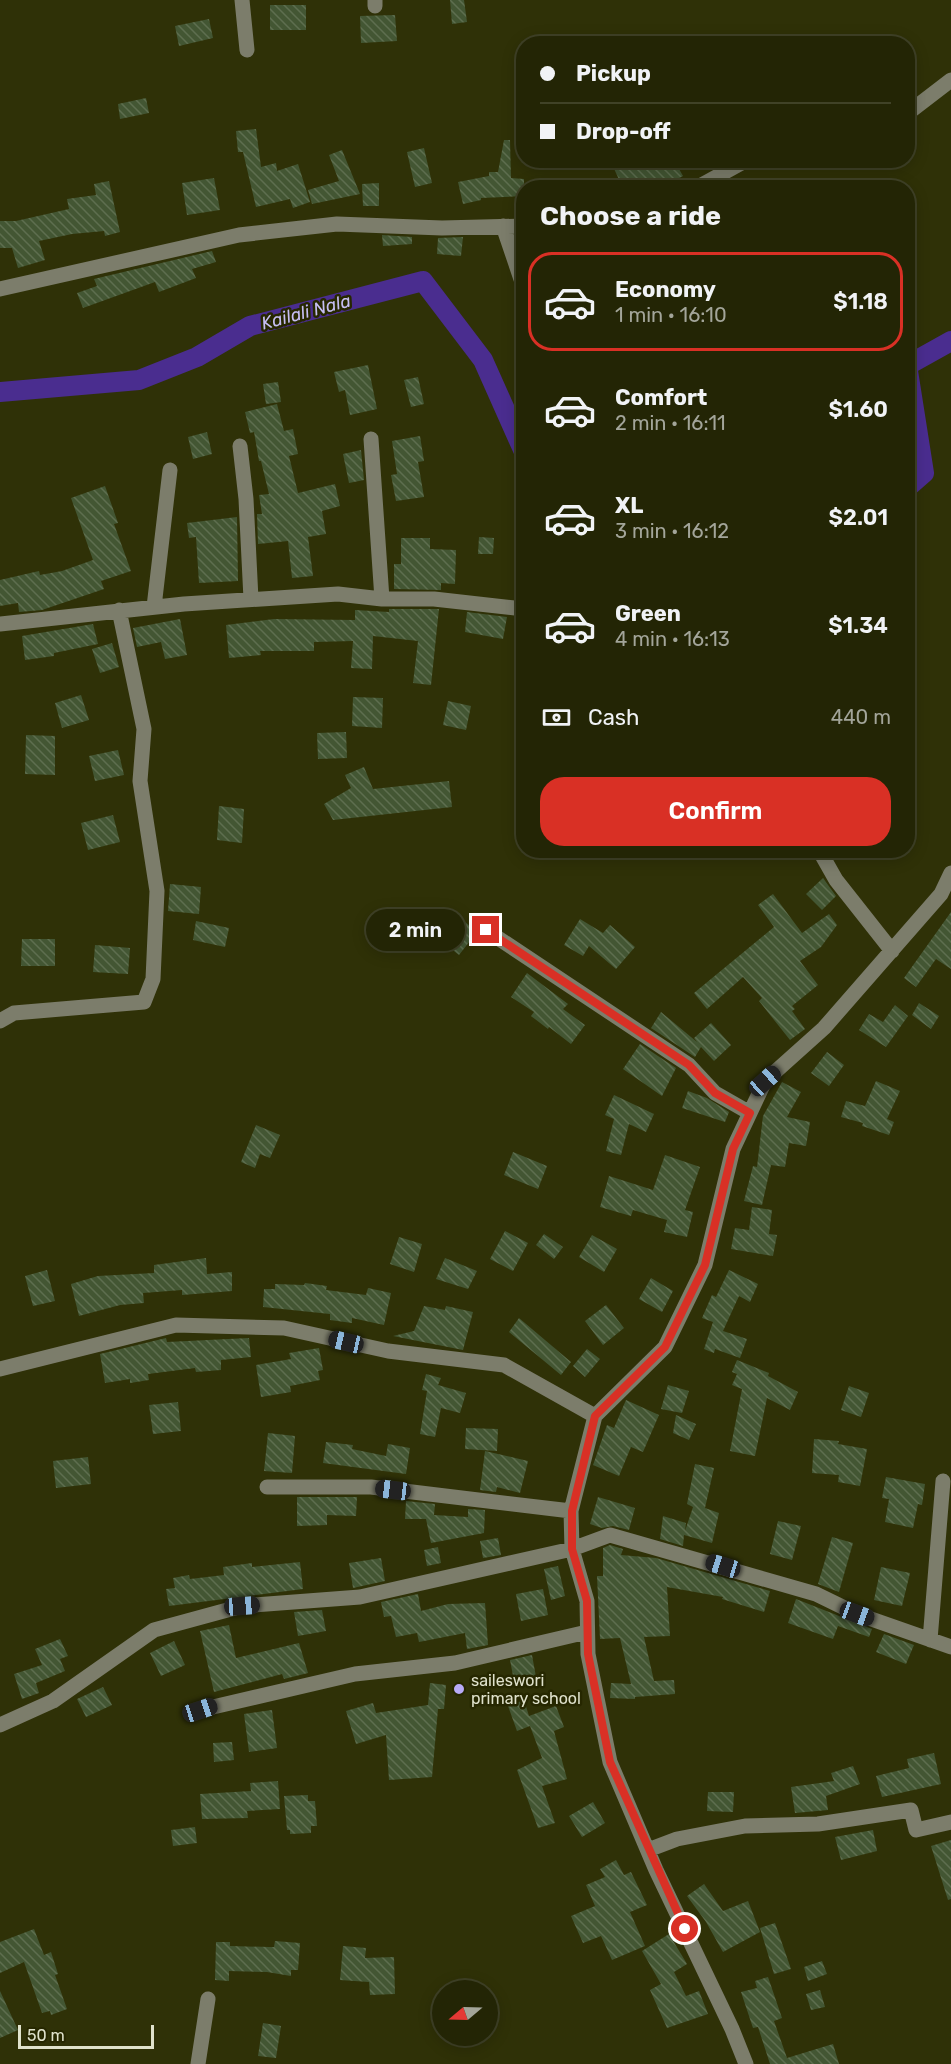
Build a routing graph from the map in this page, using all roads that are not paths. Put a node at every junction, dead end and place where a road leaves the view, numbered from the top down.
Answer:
1 (242, 0) edge
2 (247, 50) dead end
3 (951, 80) edge
4 (915, 108) edge
5 (732, 168) edge
6 (711, 180) edge
7 (503, 226) junction
8 (516, 226) edge
9 (516, 264) edge
10 (0, 289) edge
11 (371, 439) dead end
12 (240, 446) dead end
13 (170, 470) dead end
14 (251, 599) junction
15 (382, 599) junction
16 (154, 607) junction
17 (516, 608) edge
18 (119, 610) junction
19 (0, 624) edge
20 (824, 858) edge
21 (951, 873) edge
22 (486, 930) dead end
23 (892, 951) junction
24 (0, 1021) edge
25 (750, 1113) junction
26 (0, 1369) edge
27 (595, 1416) junction
28 (943, 1481) dead end
29 (267, 1486) dead end
30 (572, 1511) junction
31 (572, 1549) junction
32 (587, 1632) junction
33 (930, 1640) junction
34 (951, 1647) edge
35 (200, 1710) dead end
36 (0, 1725) edge
37 (951, 1822) edge
38 (648, 1850) junction
39 (208, 1999) dead end
40 (198, 2064) edge
41 (746, 2064) edge

1 - 2 street
3 - 4 street
5 - 6 street
7 - 8 street
7 - 9 street
7 - 10 street
11 - 15 street
12 - 14 street
13 - 16 street
14 - 15 street
14 - 16 street
15 - 17 street
16 - 18 street
18 - 19 street
18 - 24 street
20 - 23 street
21 - 23 street
22 - 25 street
23 - 25 street
25 - 27 street
26 - 27 street
27 - 30 street
28 - 33 street
29 - 30 street
30 - 31 street
31 - 32 street
31 - 33 street
31 - 36 street
32 - 35 street
32 - 38 street
33 - 34 street
37 - 38 street
38 - 41 street
39 - 40 street

